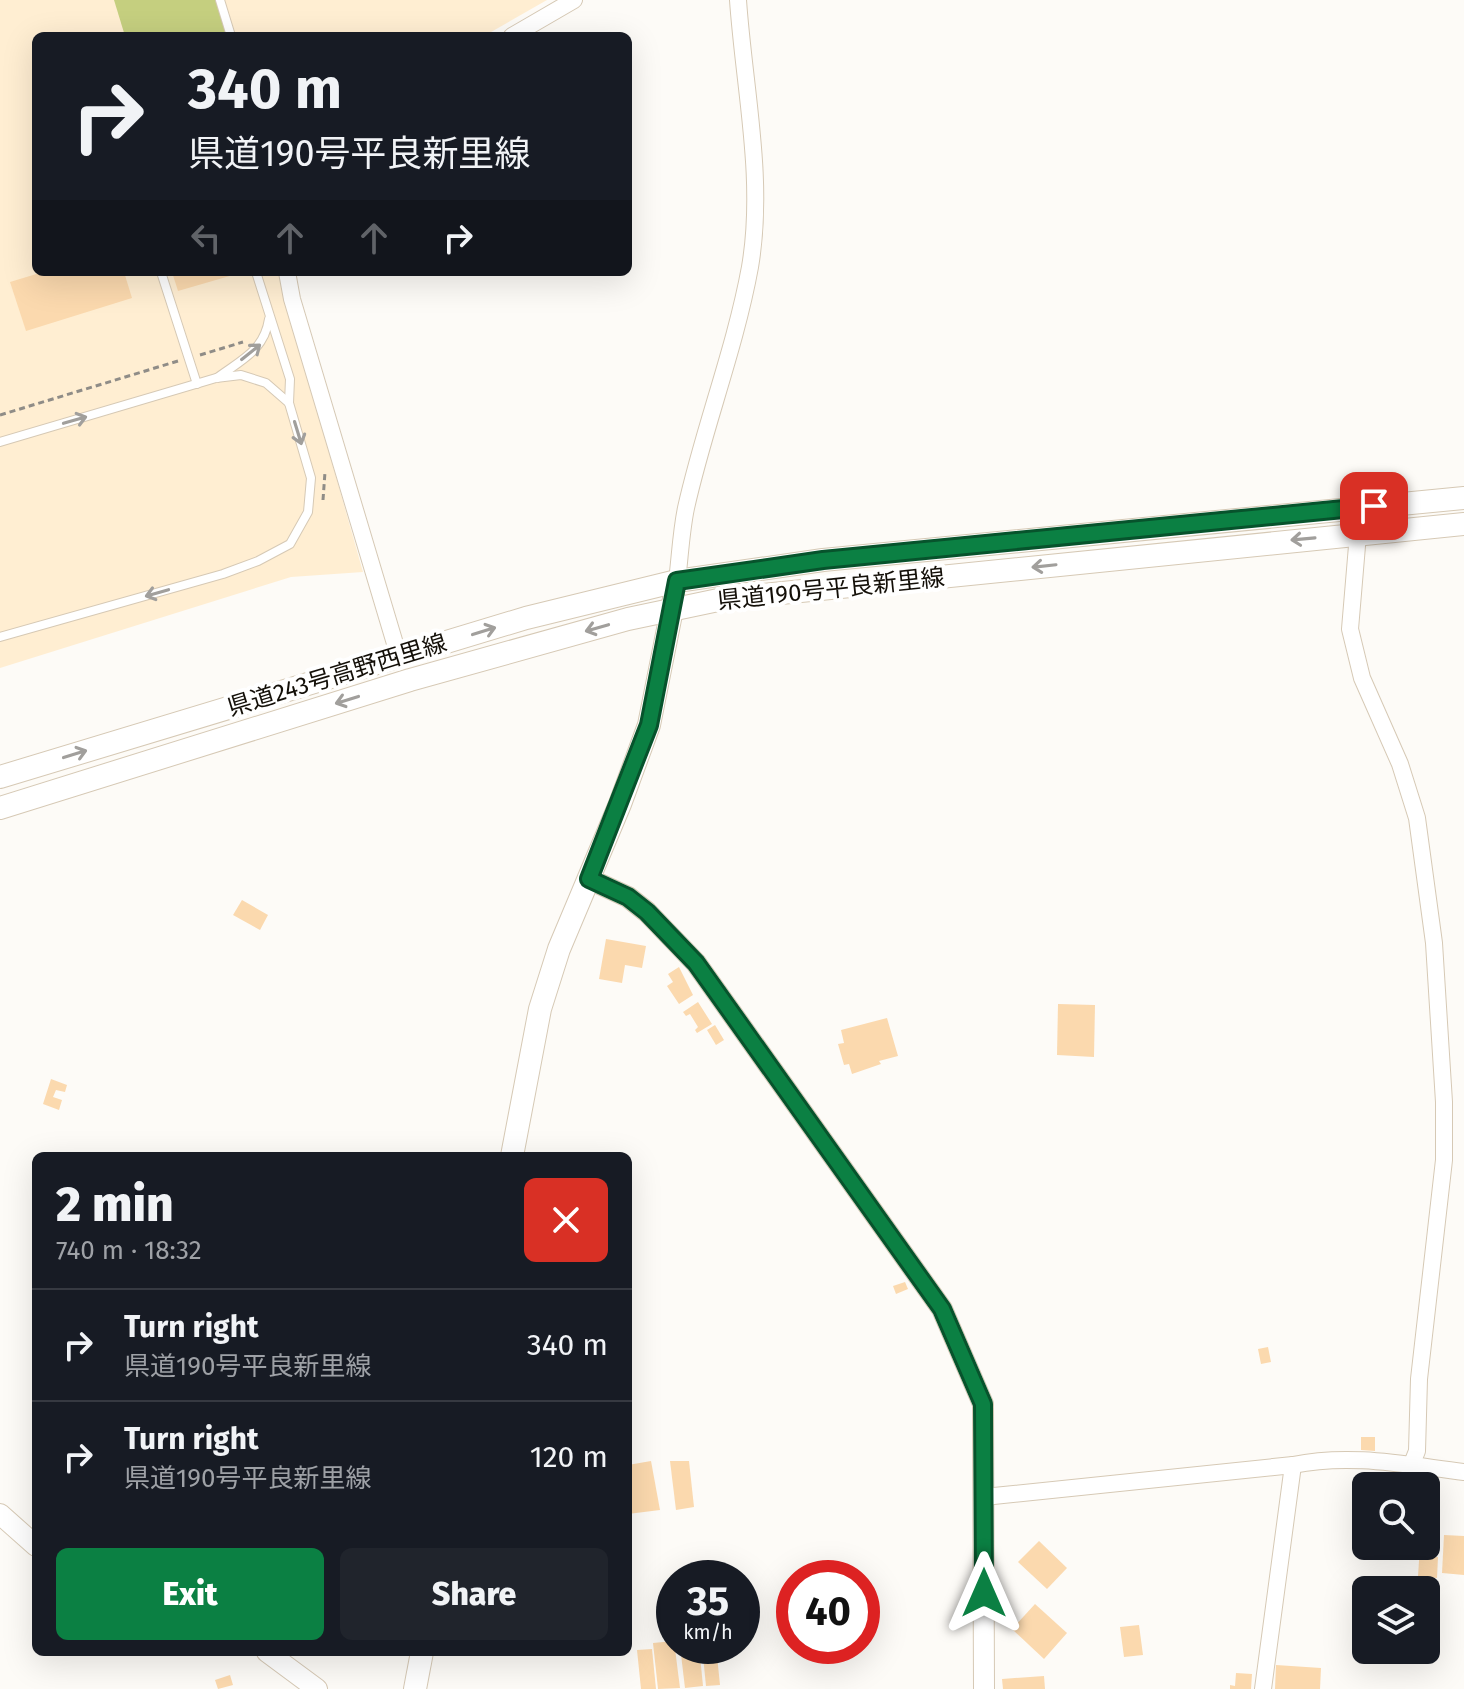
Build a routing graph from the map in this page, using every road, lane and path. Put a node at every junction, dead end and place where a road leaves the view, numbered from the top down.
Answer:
1 (220, 0) edge
2 (574, 0) edge
3 (738, 0) edge
4 (230, 32) edge
5 (519, 32) edge
6 (162, 276) edge
7 (257, 276) edge
8 (288, 276) edge
9 (270, 314) junction
10 (267, 334) junction
11 (189, 358) junction
12 (216, 378) junction
13 (197, 384) junction
14 (289, 403) junction
15 (0, 415) edge
16 (0, 442) edge
17 (1464, 498) edge
18 (1464, 524) edge
19 (1358, 534) junction
20 (677, 581) junction
21 (673, 609) junction
22 (0, 637) edge
23 (399, 657) junction
24 (0, 777) edge
25 (0, 808) edge
26 (589, 879) junction
27 (513, 1152) edge
28 (1293, 1465) junction
29 (1411, 1466) junction
30 (1464, 1472) edge
31 (984, 1497) junction
32 (0, 1514) edge
33 (32, 1542) edge
34 (272, 1656) edge
35 (421, 1656) edge
36 (317, 1689) edge
37 (415, 1689) edge
38 (984, 1689) edge
39 (1263, 1689) edge

1 - 4 lane
2 - 5 street
3 - 20 street
6 - 11 lane
7 - 9 lane
8 - 23 street
9 - 10 lane
9 - 14 lane
10 - 11 path
12 -> 10 lane
11 - 13 lane
11 - 15 path
12 - 13 lane
12 - 14 lane
16 -> 13 lane
14 -> 22 lane
17 - 20 main road, 県道190号平良新里線
18 - 19 main road, 県道190号平良新里線
19 -> 21 main road, 県道190号平良新里線
19 - 29 street
20 - 21 main road
23 -> 20 main road, 県道243号高野西里線
21 -> 25 main road, 県道243号高野西里線
21 - 26 main road
24 -> 23 main road, 県道243号高野西里線
26 - 27 main road
26 - 31 street
28 - 29 street
28 - 31 street
28 - 39 street
29 - 30 street
31 - 38 street
32 - 33 street
34 - 36 street
35 - 37 main road

